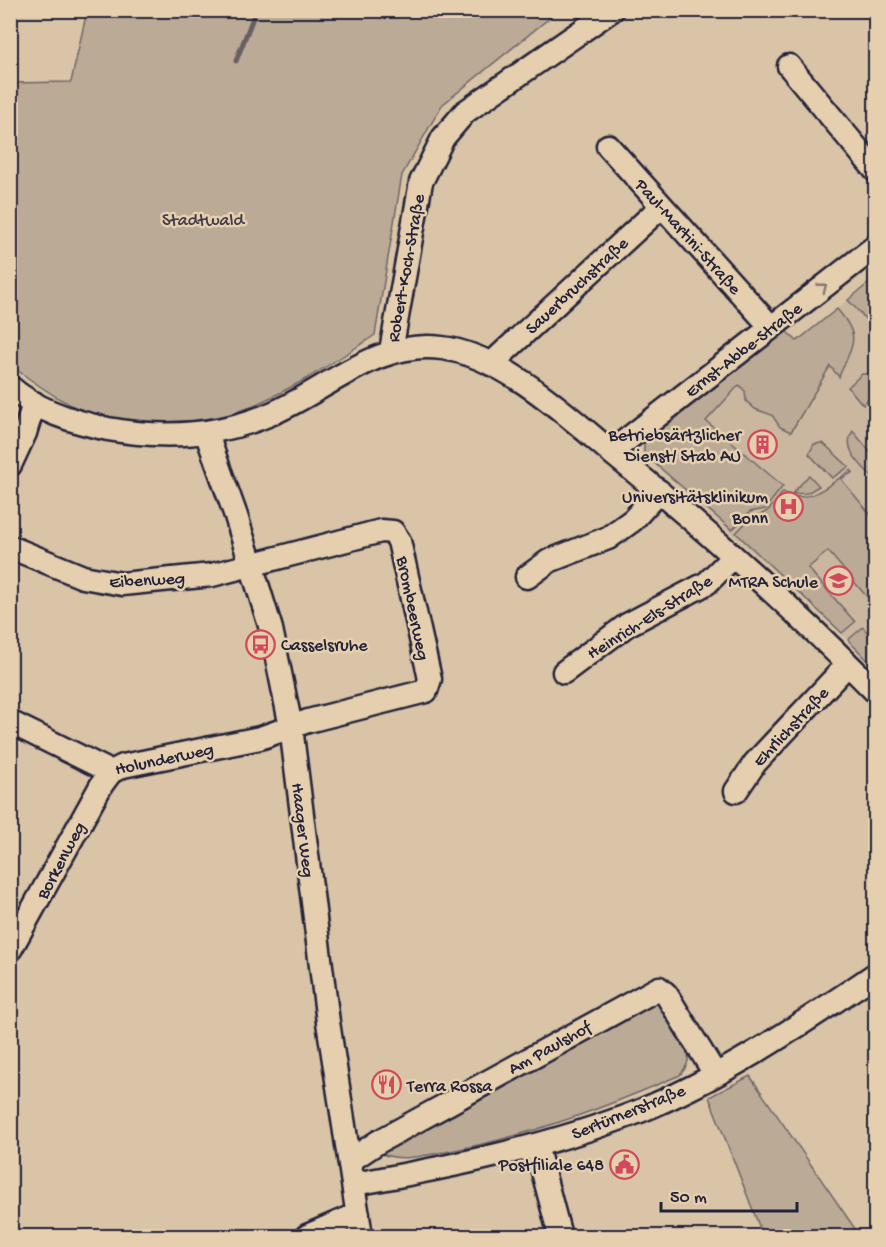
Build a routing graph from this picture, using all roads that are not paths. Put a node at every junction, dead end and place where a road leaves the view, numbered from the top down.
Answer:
1 (612, 10) edge
2 (789, 66) dead end
3 (608, 146) dead end
4 (876, 171) edge
5 (662, 206) junction
6 (876, 246) edge
7 (771, 327) junction
8 (391, 351) junction
9 (491, 364) junction
10 (10, 387) edge
11 (34, 403) junction
12 (206, 432) junction
13 (612, 452) junction
14 (10, 465) edge
15 (659, 492) junction
16 (10, 547) edge
17 (732, 557) junction
18 (252, 567) junction
19 (527, 577) dead end
20 (848, 664) junction
21 (564, 672) dead end
22 (876, 692) edge
23 (10, 722) edge
24 (291, 727) junction
25 (111, 772) junction
26 (736, 791) dead end
27 (10, 950) edge
28 (876, 974) edge
29 (715, 1074) junction
30 (536, 1145) junction
31 (351, 1160) junction
32 (354, 1184) junction
33 (359, 1225) edge
34 (307, 1236) edge
35 (560, 1236) edge

1 - 8 street, Robert-Koch-Straße
2 - 4 street
3 - 5 street, Paul-Martini-Straße
5 - 7 street, Paul-Martini-Straße
5 - 9 street, Sauerbruchstraße
7 -> 6 street, Ernst-Abbe-Straße
7 - 13 street, Ernst-Abbe-Straße
8 - 9 street
8 - 12 street, Robert-Koch-Straße
9 - 13 street
10 - 11 street, Robert-Koch-Straße
11 - 12 street, Robert-Koch-Straße
11 - 14 street
12 - 18 street, Haager Weg
13 - 15 street
15 - 17 street
15 - 19 street
16 - 18 street, Eibenweg
17 - 20 street
17 - 21 street, Heinrich-Els-Straße
18 - 24 street, Haager Weg
18 - 24 street, Brombeerweg
20 - 22 street
20 - 26 street, Ehrlichstraße
23 - 25 street, Holunderweg
24 - 25 street, Holunderweg
24 - 31 street, Haager Weg
25 - 27 street, Borkenweg
28 - 29 street, Sertürnerstraße
29 - 30 street, Sertürnerstraße
29 - 31 street, Am Paulshof
30 - 32 street, Sertürnerstraße
30 - 35 street
31 - 32 street, Haager Weg
32 - 33 street, Haager Weg
33 - 34 street

